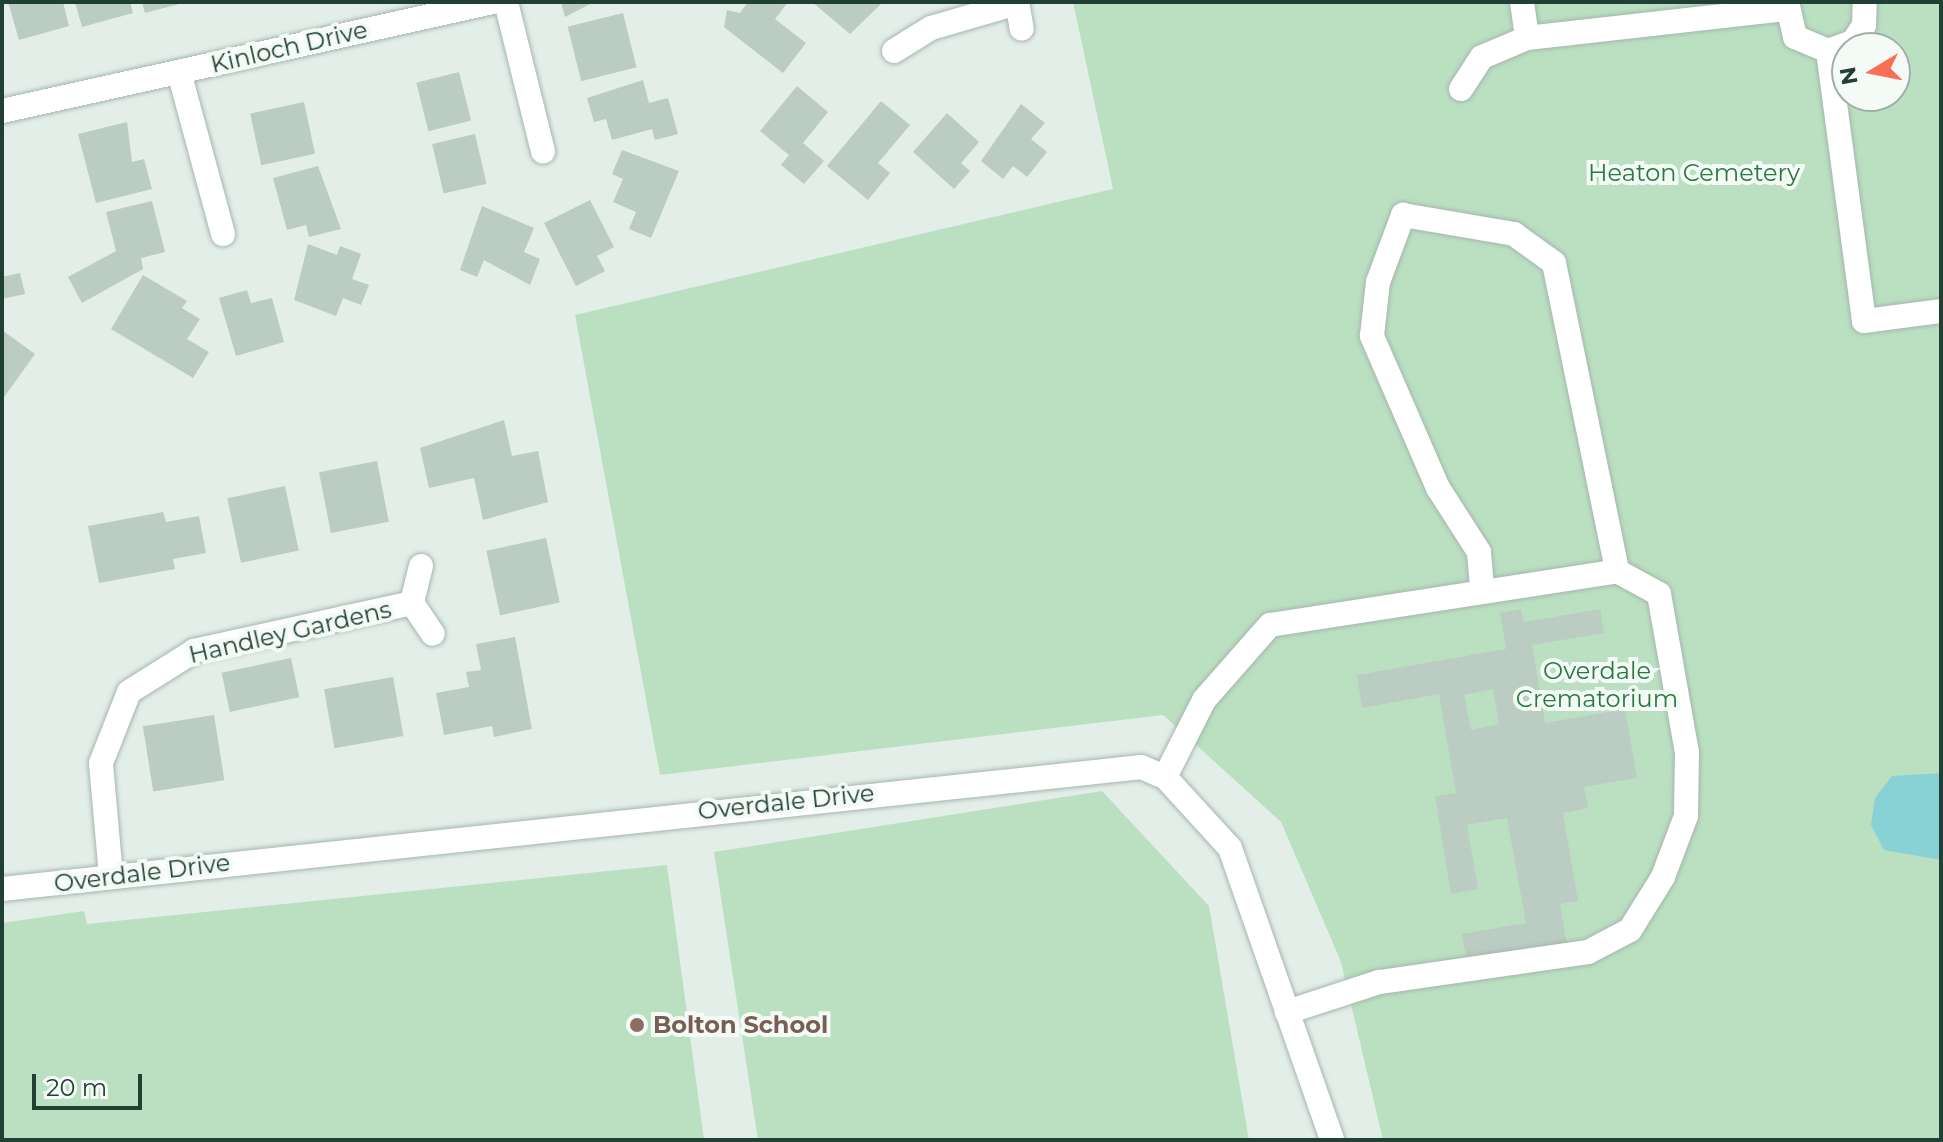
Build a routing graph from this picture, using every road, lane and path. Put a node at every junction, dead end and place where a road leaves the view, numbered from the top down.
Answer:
1 (493, 2) edge
2 (506, 2) edge
3 (1017, 2) edge
4 (1522, 2) edge
5 (1865, 2) edge
6 (1787, 6) edge
7 (1022, 29) dead end
8 (1527, 38) junction
9 (894, 51) dead end
10 (1828, 51) junction
11 (179, 72) junction
12 (1461, 89) dead end
13 (2, 111) edge
14 (543, 151) dead end
15 (223, 234) dead end
16 (1941, 311) edge
17 (421, 566) dead end
18 (1617, 571) junction
19 (1482, 587) junction
20 (412, 603) junction
21 (433, 634) dead end
22 (1165, 777) junction
23 (111, 876) junction
24 (2, 889) edge
25 (1287, 1012) junction
26 (1332, 1140) edge

1 - 11 street, Kinloch Drive
2 - 14 street
3 - 7 street
3 - 9 street
4 - 8 street
5 - 10 street
6 - 8 street
6 - 10 street
8 - 12 street
10 - 16 street
11 - 13 street, Kinloch Drive
11 - 15 street, Kinloch Drive
17 - 20 street, Handley Gardens
18 - 19 street
18 - 19 street
18 - 25 street
19 - 22 street
20 - 21 street, Handley Gardens
20 - 23 street, Handley Gardens
22 - 23 street, Overdale Drive
22 - 25 street
23 - 24 street, Overdale Drive
25 - 26 street

